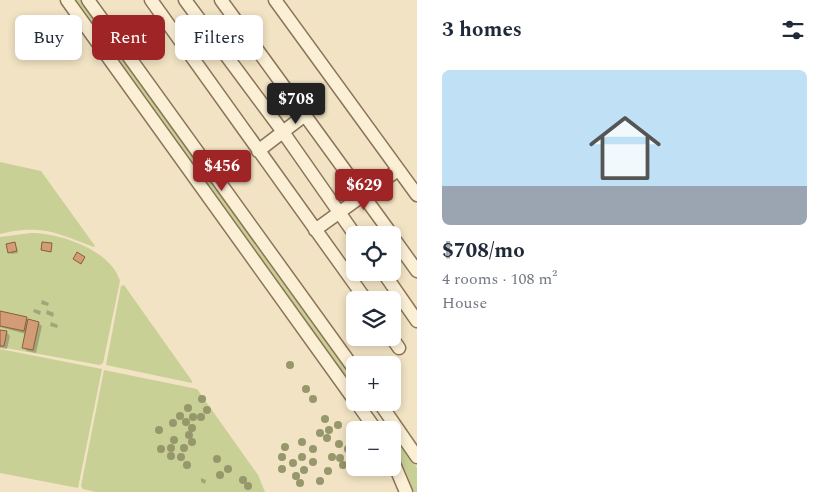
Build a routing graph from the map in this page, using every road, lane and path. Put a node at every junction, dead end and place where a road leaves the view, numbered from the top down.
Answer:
1 (67, 0) edge
2 (88, 0) edge
3 (151, 0) edge
4 (185, 0) edge
5 (221, 0) edge
6 (275, 0) edge
7 (306, 115) junction
8 (284, 132) junction
9 (258, 151) junction
10 (398, 170) junction
11 (363, 195) junction
12 (417, 195) edge
13 (339, 212) junction
14 (349, 226) edge
15 (385, 226) edge
16 (315, 230) junction
17 (401, 249) edge
18 (417, 271) edge
19 (389, 281) edge
20 (359, 291) edge
21 (417, 320) edge
22 (346, 358) edge
23 (346, 388) edge
24 (384, 411) edge
25 (417, 457) edge
26 (399, 476) edge
27 (406, 492) edge

1 - 23 street
2 - 22 street
3 - 9 street
4 - 8 street
5 - 7 street
6 - 10 street
7 - 8 street
7 - 11 street
8 - 9 street
8 - 13 street
9 - 16 street
10 - 11 street
10 - 12 street
11 - 13 street
11 - 15 street
13 - 14 street
13 - 16 street
16 - 20 street
17 - 18 street
19 - 21 street
24 - 25 street
26 - 27 street

